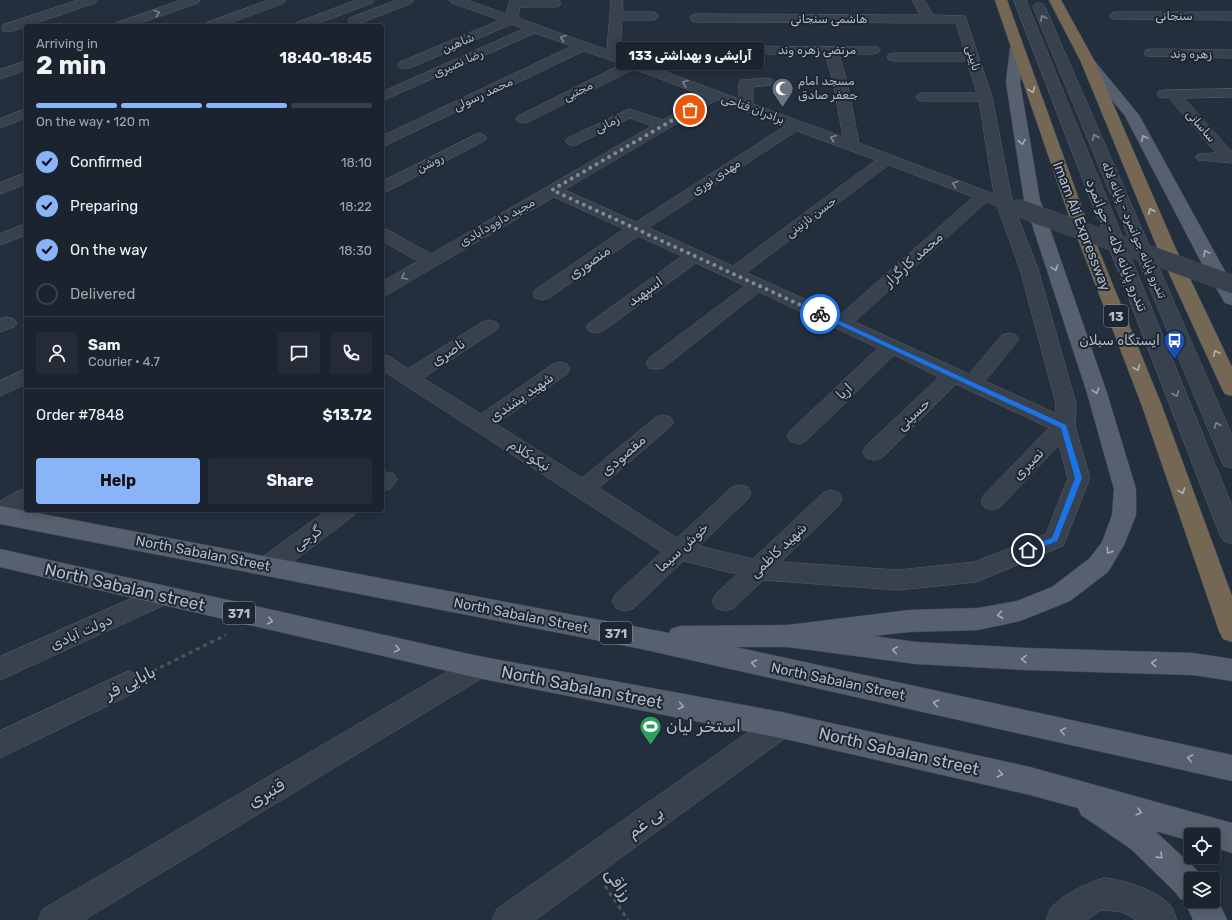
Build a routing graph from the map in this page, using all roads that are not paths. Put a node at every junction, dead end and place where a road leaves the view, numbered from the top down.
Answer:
1 (90, 0) edge
2 (194, 0) edge
3 (280, 0) edge
4 (368, 0) edge
5 (408, 0) edge
6 (456, 0) edge
7 (617, 0) edge
8 (918, 0) edge
9 (1000, 0) edge
10 (1020, 0) edge
11 (1035, 0) edge
12 (1055, 0) edge
13 (516, 1) edge
14 (555, 3) dead end
15 (811, 6) dead end
16 (616, 16) junction
17 (652, 16) dead end
18 (1116, 16) dead end
19 (1232, 16) edge
20 (696, 18) dead end
21 (815, 19) junction
22 (929, 19) junction
23 (961, 19) joint
24 (511, 20) junction
25 (354, 21) dead end
26 (32, 24) edge
27 (126, 24) edge
28 (215, 24) edge
29 (305, 24) edge
30 (24, 27) edge
31 (535, 28) junction
32 (12, 32) edge
33 (583, 46) junction
34 (1017, 48) junction
35 (713, 50) dead end
36 (831, 50) junction
37 (873, 50) dead end
38 (1151, 53) dead end
39 (1232, 54) edge
40 (613, 57) junction
41 (894, 57) dead end
42 (973, 58) junction
43 (1088, 62) junction
44 (633, 64) junction
45 (405, 65) dead end
46 (24, 66) edge
47 (0, 75) edge
48 (767, 82) dead end
49 (1232, 93) edge
50 (716, 95) junction
51 (384, 96) edge
52 (923, 97) dead end
53 (985, 97) junction
54 (746, 106) junction
55 (24, 114) edge
56 (523, 119) dead end
57 (0, 124) edge
58 (796, 124) junction
59 (664, 125) junction
60 (479, 138) dead end
61 (384, 141) edge
62 (573, 141) dead end
63 (852, 145) junction
64 (1203, 158) dead end
65 (1230, 158) edge
66 (888, 159) junction
67 (24, 179) edge
68 (384, 187) edge
69 (0, 189) edge
70 (552, 190) junction
71 (1002, 202) junction
72 (636, 229) junction
73 (24, 230) edge
74 (384, 235) edge
75 (0, 240) edge
76 (694, 256) junction
77 (431, 261) junction
78 (734, 274) junction
79 (1232, 284) edge
80 (757, 285) junction
81 (384, 289) edge
82 (542, 294) dead end
83 (1232, 299) edge
84 (842, 324) junction
85 (489, 326) dead end
86 (596, 327) dead end
87 (1009, 339) dead end
88 (891, 346) junction
89 (384, 362) edge
90 (656, 362) dead end
91 (560, 369) dead end
92 (24, 377) edge
93 (408, 378) junction
94 (962, 379) junction
95 (1232, 389) edge
96 (0, 390) edge
97 (663, 422) dead end
98 (481, 424) junction
99 (1064, 426) junction
100 (798, 436) dead end
101 (874, 452) dead end
102 (1232, 460) edge
103 (583, 489) junction
104 (740, 493) dead end
105 (24, 498) edge
106 (831, 499) dead end
107 (992, 501) dead end
108 (342, 512) edge
109 (0, 514) edge
110 (1232, 535) edge
111 (678, 550) junction
112 (0, 558) edge
113 (269, 566) junction
114 (757, 570) junction
115 (162, 595) junction
116 (625, 601) dead end
117 (725, 601) dead end
118 (1232, 631) edge
119 (788, 636) junction
120 (637, 637) junction
121 (478, 667) junction
122 (0, 669) edge
123 (1232, 670) edge
124 (129, 683) road end
125 (781, 725) junction
126 (0, 745) edge
127 (1230, 767) edge
128 (1030, 781) junction
129 (1232, 838) edge
130 (1184, 879) edge
131 (1203, 908) edge
132 (54, 920) edge
133 (508, 920) edge
134 (1062, 920) edge
135 (1161, 920) edge
136 (1211, 920) edge

1 - 26 street
27 -> 2 street
3 - 28 street
4 - 29 street
5 - 25 street
6 - 24 street, برادران فتاحی
7 - 16 street
8 - 22 street
9 - 34 highway, Imam Ali Expressway / 13
10 -> 110 street, تندرو پایانه لاله - جوانمرد
102 -> 11 street, تندرو پایانه جوانمرد - پایانه لاله
12 - 43 highway
13 - 14 street
13 - 24 street
15 - 21 street
16 - 17 street
16 - 40 street
18 - 19 street, سنجانی
20 - 21 street, هاشمی سنجانی
21 - 22 street, هاشمی سنجانی
22 - 23 street, هاشمی سنجانی
23 - 42 street, نایینی
24 - 31 street, برادران فتاحی
24 - 45 street, شاهین
30 - 32 street
33 -> 31 street, برادران فتاحی
31 - 51 street, رضا نصیری
33 - 40 street, برادران فتاحی
33 - 61 street, محمد رسولی
34 -> 118 highway, Imam Ali Expressway / 13
34 -> 119 main road
35 - 36 street, مرتضی زهره وند
36 - 37 street, مرتضی زهره وند
36 - 63 street
38 - 39 street, زهره وند
40 - 44 street, برادران فتاحی
41 - 42 street
42 - 53 street, نایینی
83 -> 43 main road
95 -> 43 highway
50 -> 44 street, برادران فتاحی
44 - 56 street, مجتبی
46 - 47 street
48 - 54 street
49 - 65 street, ساسانی
50 - 54 street, برادران فتاحی
50 - 59 street, مجید داوودآبادی
52 - 53 street
53 - 71 street, نایینی
54 - 58 street, برادران فتاحی
55 - 57 street
63 -> 58 street, برادران فتاحی
58 - 72 street, مهدی نوری
59 - 62 street, زمانی
59 - 70 street, مجید داوودآبادی
60 - 68 street, روشن
63 - 66 street, برادران فتاحی
64 - 65 street, ساسانی
71 -> 66 street, برادران فتاحی
66 - 78 street, حسن نازنینی
67 - 69 street
70 - 72 street
70 - 77 street, مجید داوودآبادی
71 - 79 street, برادران فتاحی, bridge
71 - 84 street, محمد کارگزار
71 - 99 street, نایینی
72 - 76 street
72 - 82 street, منصوری
73 - 75 street
74 - 77 street
76 - 78 street
76 - 86 street, اسپهبد
77 -> 81 street, مجید داوودآبادی
78 - 80 street
80 - 84 street
80 - 90 street
84 - 88 street
85 - 93 street, ناصری
87 - 94 street, حسینی
88 - 94 street
88 - 100 street, اریا
89 - 93 street, نیکوکلام
91 - 98 street, شهید پشندی
92 - 96 street
93 - 98 street, نیکوکلام
94 - 99 street
94 - 101 street, حسینی
97 - 103 street, مقصودی
98 - 103 street, نیکوکلام
99 - 107 street, نصیری
99 - 114 street, نیکوکلام
103 - 111 street, نیکوکلام
104 - 111 street, خوش سیما
105 - 109 street
106 - 114 street, شهید کاظمی
108 - 113 street, گرجی
109 - 113 main road, North Sabalan Street / 371
111 - 114 street, نیکوکلام
111 - 116 street, خوش سیما
112 - 115 main road, North Sabalan street / 371
113 - 120 main road, North Sabalan Street / 371
114 - 117 street, شهید کاظمی
115 -> 121 main road, North Sabalan street / 371
115 - 122 street, دولت آبادی
119 - 120 main road
123 -> 119 main road
127 -> 120 main road, North Sabalan Street / 371
121 -> 125 main road, North Sabalan street / 371
121 - 132 street, قنبری
124 - 126 street, بابایی فر
125 -> 128 main road, North Sabalan street / 371
125 - 133 street, بی غم
128 -> 129 main road, North Sabalan street / 371
128 -> 130 main road
131 - 136 main road
134 - 135 street

